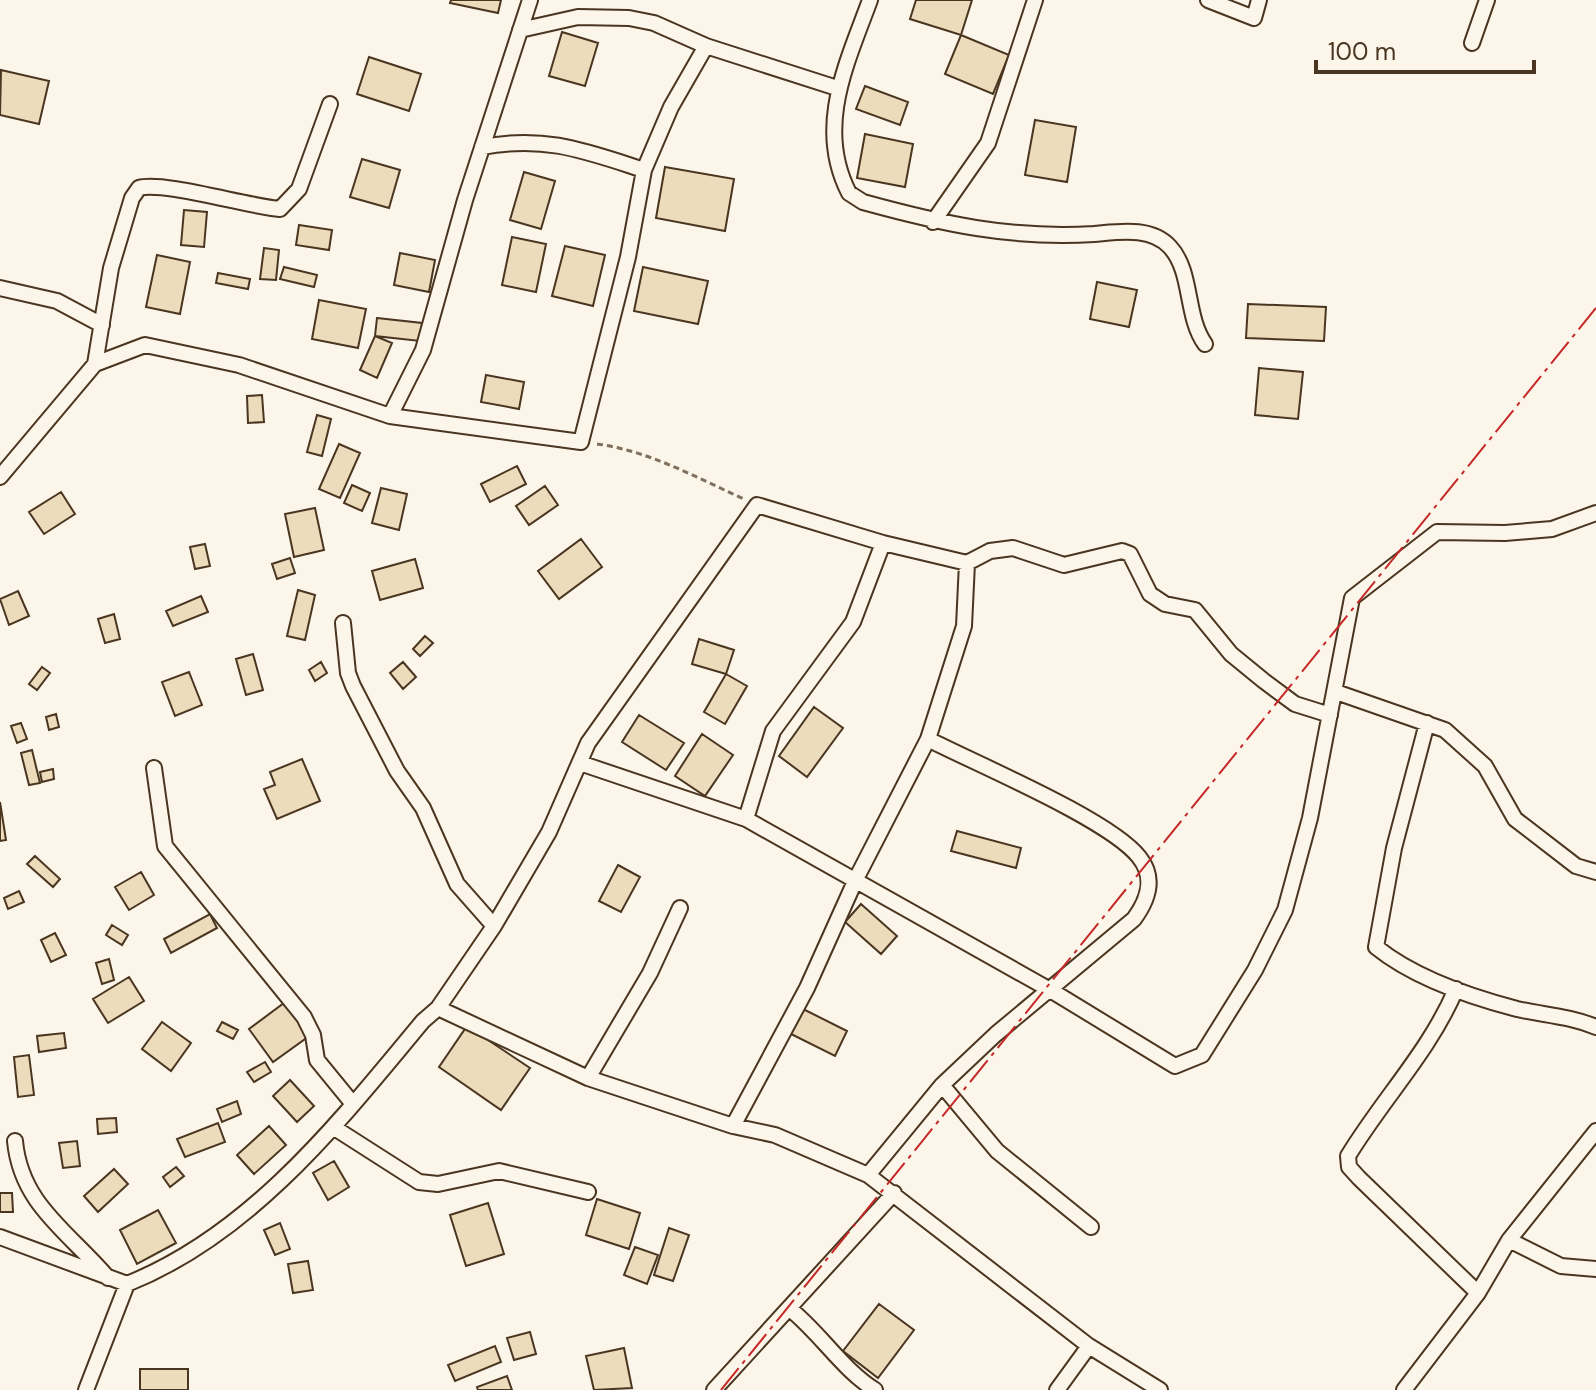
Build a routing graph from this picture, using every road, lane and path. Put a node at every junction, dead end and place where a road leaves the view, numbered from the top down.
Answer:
1 (530, 0) edge
2 (870, 0) edge
3 (1035, 0) edge
4 (1208, 0) edge
5 (1259, 0) edge
6 (1487, 0) edge
7 (520, 30) junction
8 (1472, 43) dead end
9 (706, 46) junction
10 (837, 88) junction
11 (330, 104) dead end
12 (482, 147) junction
13 (644, 170) junction
14 (933, 222) junction
15 (0, 288) edge
16 (102, 325) junction
17 (1205, 344) dead end
18 (95, 364) junction
19 (390, 416) junction
20 (581, 442) junction
21 (0, 477) edge
22 (757, 505) junction
23 (1596, 513) edge
24 (883, 543) junction
25 (967, 563) junction
26 (343, 623) dead end
27 (1336, 692) junction
28 (1330, 715) junction
29 (1427, 723) junction
30 (928, 739) junction
31 (580, 763) junction
32 (154, 768) dead end
33 (746, 819) junction
34 (1596, 872) edge
35 (856, 879) junction
36 (680, 908) dead end
37 (494, 926) junction
38 (1456, 989) junction
39 (1052, 991) junction
40 (438, 1008) junction
41 (1596, 1027) edge
42 (588, 1078) junction
43 (942, 1085) junction
44 (353, 1104) junction
45 (733, 1126) junction
46 (333, 1127) junction
47 (1596, 1131) edge
48 (15, 1141) dead end
49 (868, 1175) junction
50 (588, 1192) dead end
51 (894, 1193) junction
52 (1091, 1227) dead end
53 (0, 1237) edge
54 (1509, 1240) junction
55 (1596, 1269) edge
56 (109, 1279) junction
57 (127, 1284) junction
58 (1478, 1293) junction
59 (790, 1309) junction
60 (1089, 1346) junction
61 (86, 1390) edge
62 (714, 1390) edge
63 (875, 1390) edge
64 (1057, 1390) edge
65 (1160, 1390) edge
66 (1404, 1390) edge

1 - 7 street
2 - 10 street
3 - 14 street
4 - 5 street
6 - 8 street
7 - 9 street
7 - 12 street
9 - 10 street
9 - 13 street
10 - 14 street
11 - 16 street
12 - 13 street
12 - 19 street
13 - 20 street
14 - 17 street
15 - 16 street
16 - 18 street
18 - 19 street
18 - 21 street
19 - 20 street
20 - 22 path
22 - 24 street
22 - 31 street
23 - 27 street
24 - 25 street
24 - 33 street
25 - 28 street
25 - 30 street
26 - 37 street
27 - 28 street
27 - 29 street
28 - 39 street
29 - 34 street
29 - 38 street
30 - 35 street
30 - 39 street
31 - 33 street
31 - 37 street
32 - 44 street
33 - 35 street
35 - 39 street
35 - 45 street
36 - 42 street
37 - 40 street
38 - 41 street
38 - 58 street
39 - 43 street
40 - 42 street
40 - 44 street
42 - 45 street
43 - 49 street
43 - 52 street
44 - 46 street
45 - 49 street
46 - 50 street
46 - 57 street
47 - 54 street
48 - 56 street
49 - 51 street
51 - 59 street
51 - 60 street
53 - 56 street
54 - 55 street
54 - 58 street
56 - 57 street
57 - 61 street
58 - 66 street
59 - 62 street
59 - 63 street
60 - 64 street
60 - 65 street

